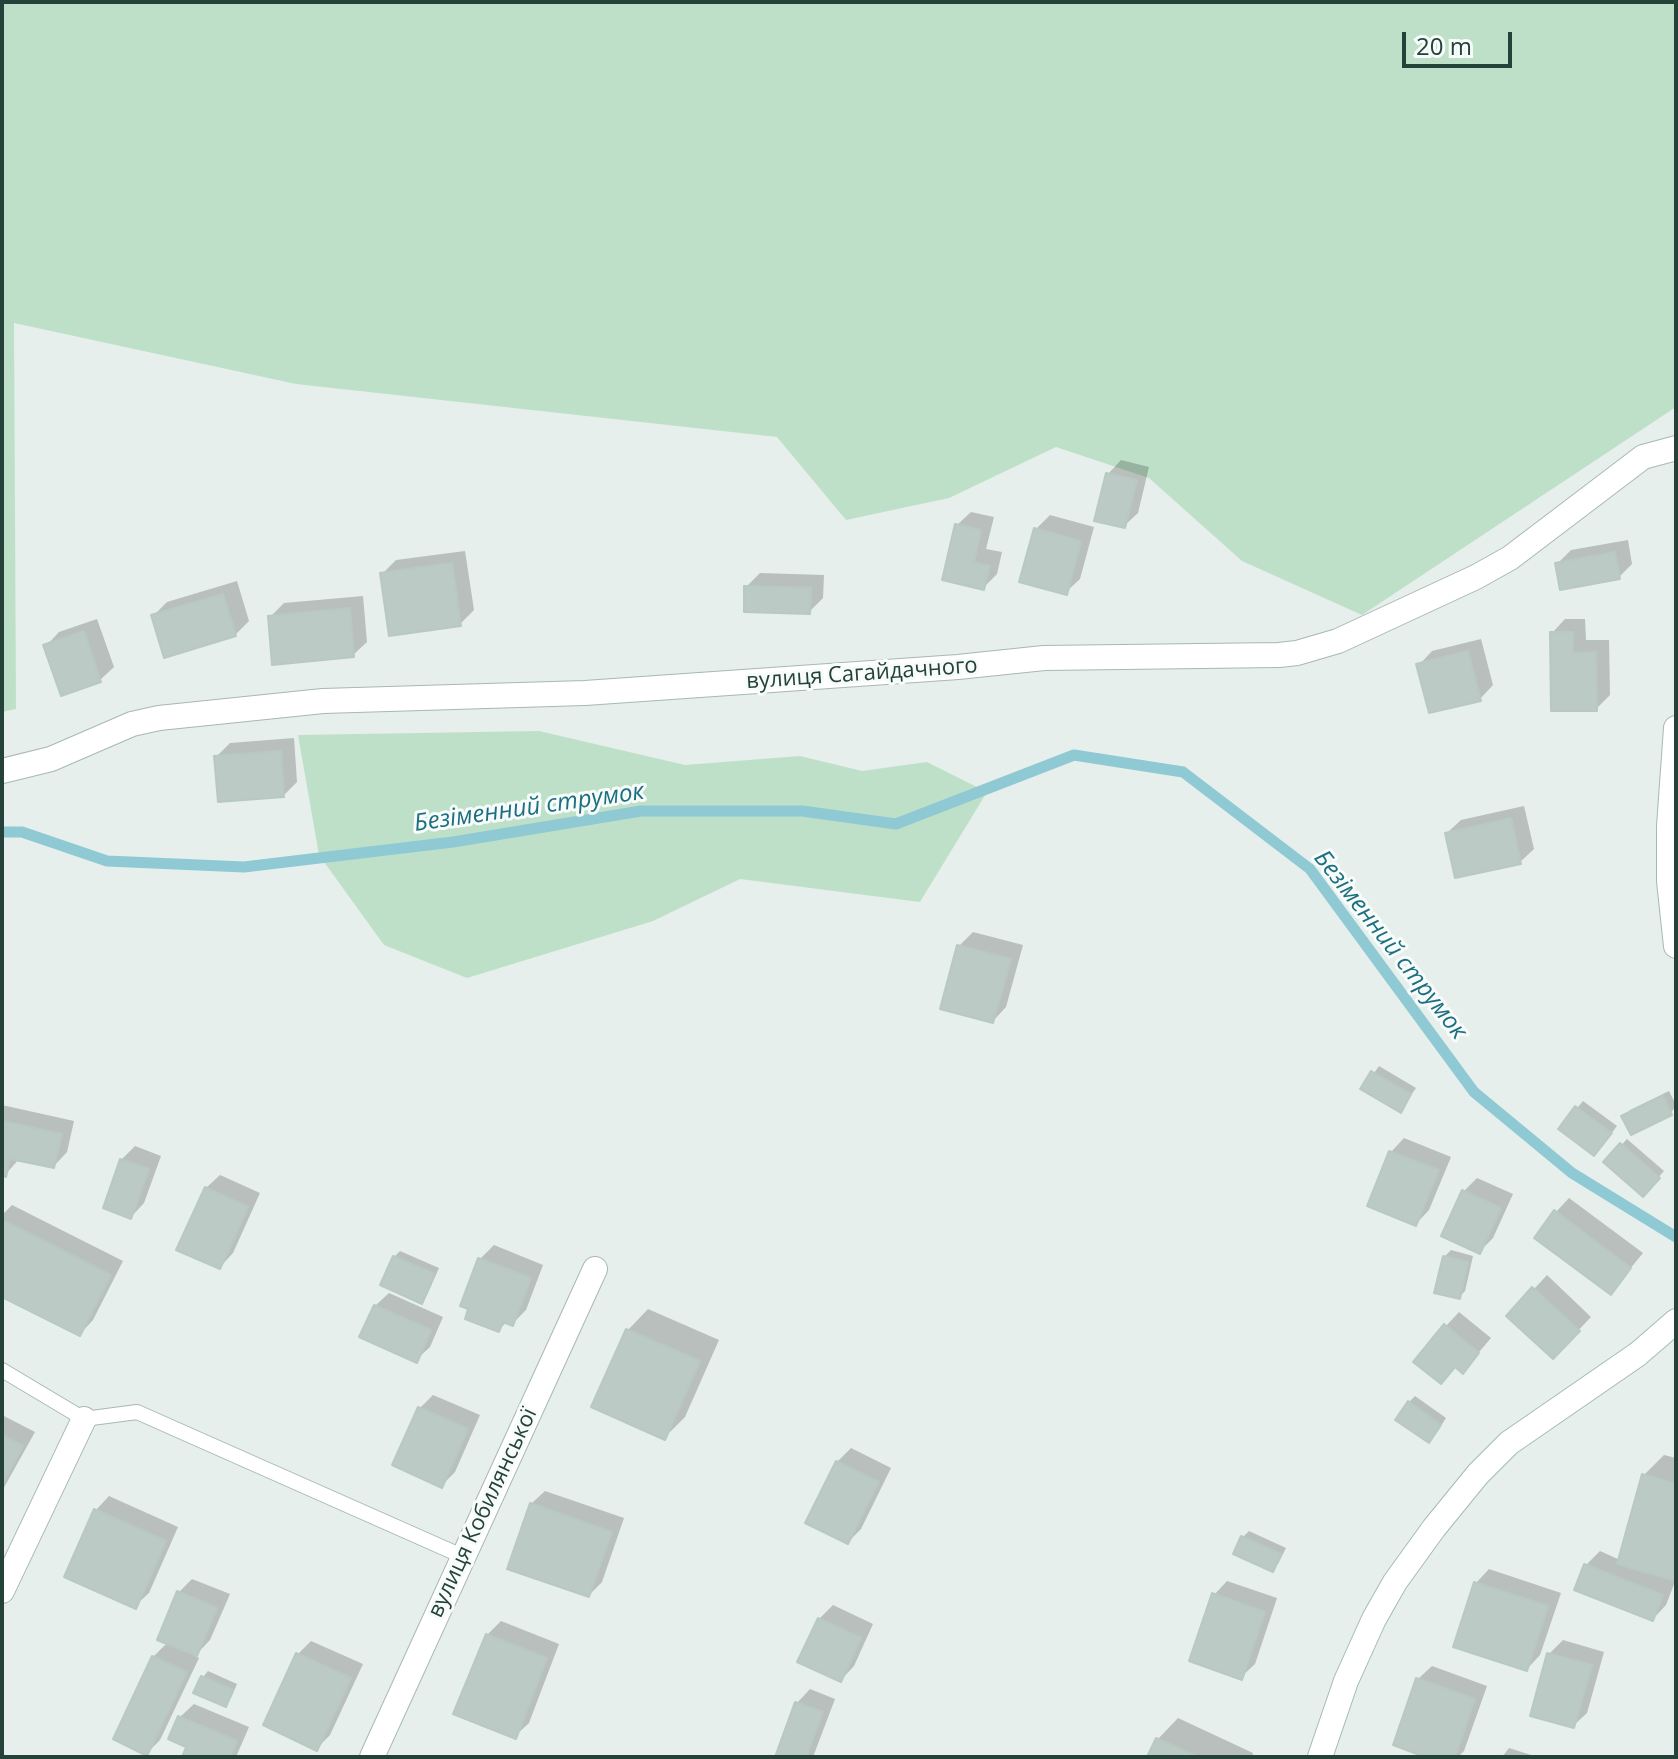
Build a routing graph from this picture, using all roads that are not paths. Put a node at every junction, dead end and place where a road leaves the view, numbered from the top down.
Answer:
1 (1676, 448) edge
2 (1676, 728) edge
3 (2, 771) edge
4 (1676, 946) edge
5 (595, 1269) dead end
6 (1676, 1321) edge
7 (2, 1370) edge
8 (84, 1419) junction
9 (462, 1556) junction
10 (2, 1591) edge
11 (372, 1757) edge
12 (1320, 1757) edge

1 - 3 street, вулиця Сагайдачного
2 - 4 street
5 - 9 street, вулиця Кобилянської
6 - 12 street
7 - 8 lane
8 - 9 lane
8 - 10 street
9 - 11 street, вулиця Кобилянської

